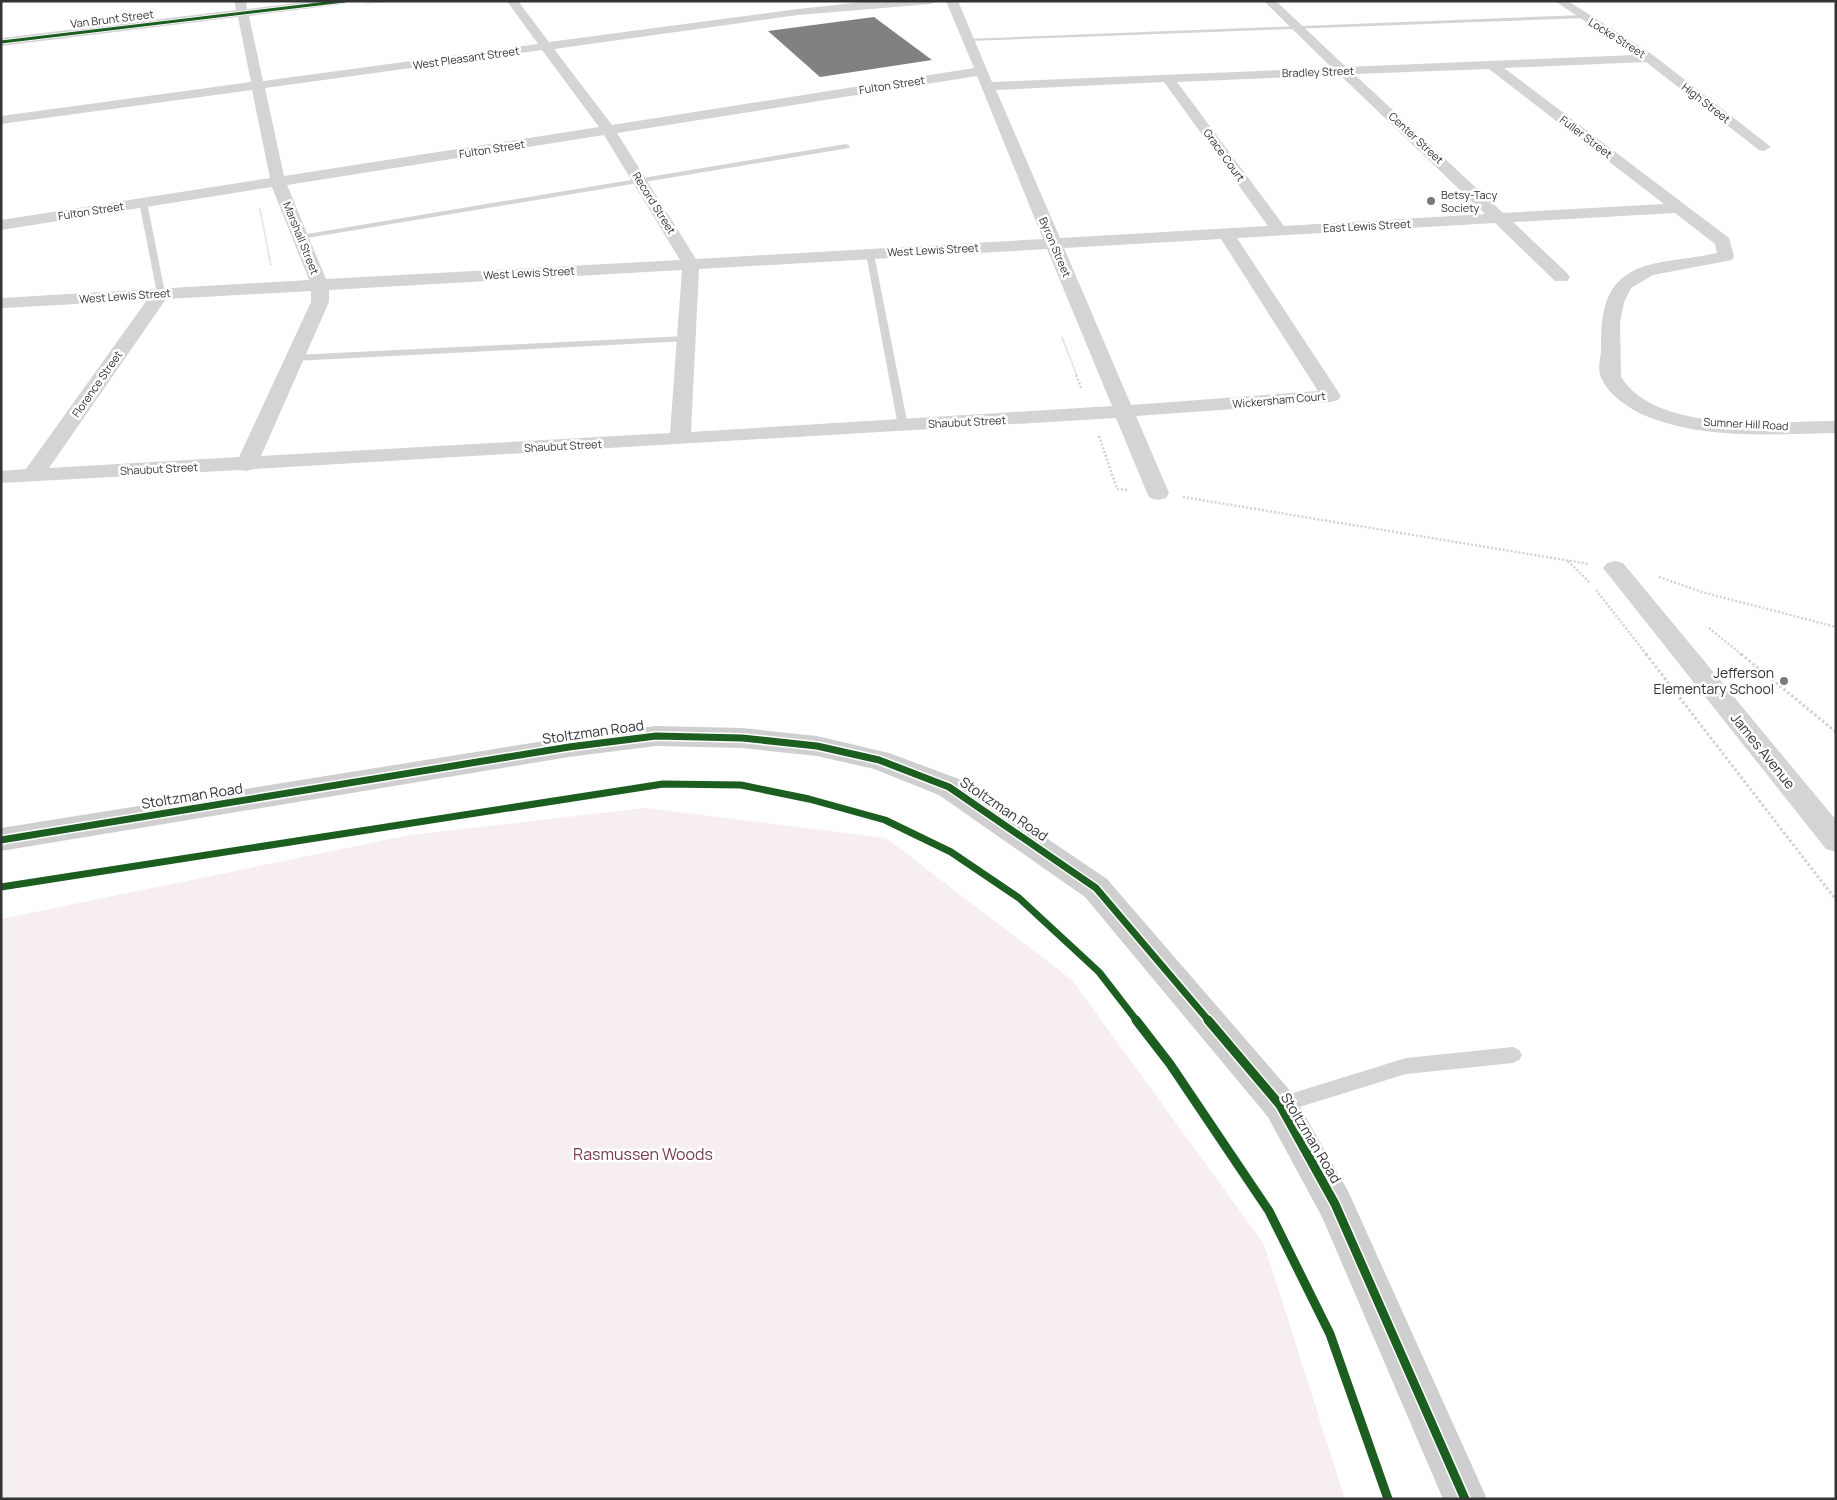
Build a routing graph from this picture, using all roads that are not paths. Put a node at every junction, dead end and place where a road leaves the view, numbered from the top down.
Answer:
1 (344, 1) edge
2 (512, 1) edge
3 (785, 1) edge
4 (931, 1) edge
5 (952, 1) edge
6 (1269, 1) edge
7 (1560, 1) edge
8 (241, 7) edge
9 (798, 12) junction
10 (1584, 17) junction
11 (1297, 27) junction
12 (968, 39) junction
13 (1, 42) edge
14 (548, 47) junction
15 (1649, 58) junction
16 (1492, 65) junction
17 (1344, 71) junction
18 (985, 78) junction
19 (1168, 79) junction
20 (259, 86) junction
21 (1, 120) edge
22 (609, 131) junction
23 (846, 146) dead end
24 (1764, 148) dead end
25 (640, 181) junction
26 (278, 182) junction
27 (143, 202) junction
28 (1681, 208) junction
29 (1501, 218) junction
30 (1, 225) edge
31 (1280, 231) junction
32 (1226, 234) junction
33 (301, 237) junction
34 (1054, 244) junction
35 (870, 254) junction
36 (691, 264) junction
37 (1561, 277) dead end
38 (320, 285) junction
39 (161, 294) junction
40 (3, 303) edge
41 (686, 339) junction
42 (294, 358) junction
43 (1124, 412) junction
44 (903, 426) junction
45 (1836, 427) edge
46 (680, 439) junction
47 (246, 465) junction
48 (33, 475) junction
49 (1, 477) edge
50 (1158, 493) road end
51 (1615, 568) road end
52 (1, 840) edge
53 (1836, 841) edge
54 (1513, 1055) dead end
55 (1280, 1106) junction
56 (1465, 1499) edge

1 - 8 street, Van Brunt Street
2 - 14 street, Record Street
3 - 9 street
4 - 9 street, West Pleasant Street
5 - 12 street, Byron Street
6 - 11 street, Center Street
7 - 10 street, Locke Street
8 - 13 street, Van Brunt Street
8 - 20 street, Marshall Street
9 - 14 street, West Pleasant Street
10 - 11 lane
10 - 15 street, Locke Street
11 - 12 lane
11 - 17 street, Center Street
12 - 18 street, Byron Street
14 - 20 street, West Pleasant Street
14 - 22 street, Record Street
15 - 16 street, Bradley Street
15 - 24 street, High Street
16 - 17 street, Bradley Street
16 - 28 street, Fuller Street
17 - 19 street, Bradley Street
17 - 29 street, Center Street
18 - 19 street, Bradley Street
18 - 22 street, Fulton Street
18 - 34 street, Byron Street
19 - 31 street, Grace Court
20 - 21 street, West Pleasant Street
20 - 26 street, Marshall Street
22 - 25 street, Record Street
22 - 26 street, Fulton Street
23 - 25 lane
25 - 33 lane
25 - 36 street, Record Street
26 - 27 street, Fulton Street
26 - 33 street, Marshall Street
27 - 30 street, Fulton Street
27 - 39 lane
28 - 29 street, East Lewis Street
28 - 45 street, Sumner Hill Road
29 - 31 street, East Lewis Street
29 - 37 street, Center Street
31 - 32 street, East Lewis Street
32 - 34 street, East Lewis Street
32 - 43 street, Wickersham Court
33 - 38 street, Marshall Street
34 - 35 street, West Lewis Street
34 - 43 street, Byron Street
35 - 36 street, West Lewis Street
35 - 44 lane
36 - 38 street, West Lewis Street
36 - 41 street
38 - 39 street, West Lewis Street
38 - 42 street, Marshall Street
39 - 40 street, West Lewis Street
39 - 48 street, Florence Street
41 - 42 lane
41 - 46 street
42 - 47 street, Marshall Street
43 - 44 street, Shaubut Street
43 - 50 street, Byron Street
44 - 46 street, Shaubut Street
46 - 47 street, Shaubut Street
47 - 48 street, Shaubut Street
48 - 49 street, Shaubut Street
51 - 53 street, James Avenue
52 - 55 street, Stoltzman Road
54 - 55 lane
55 - 56 street, Stoltzman Road

